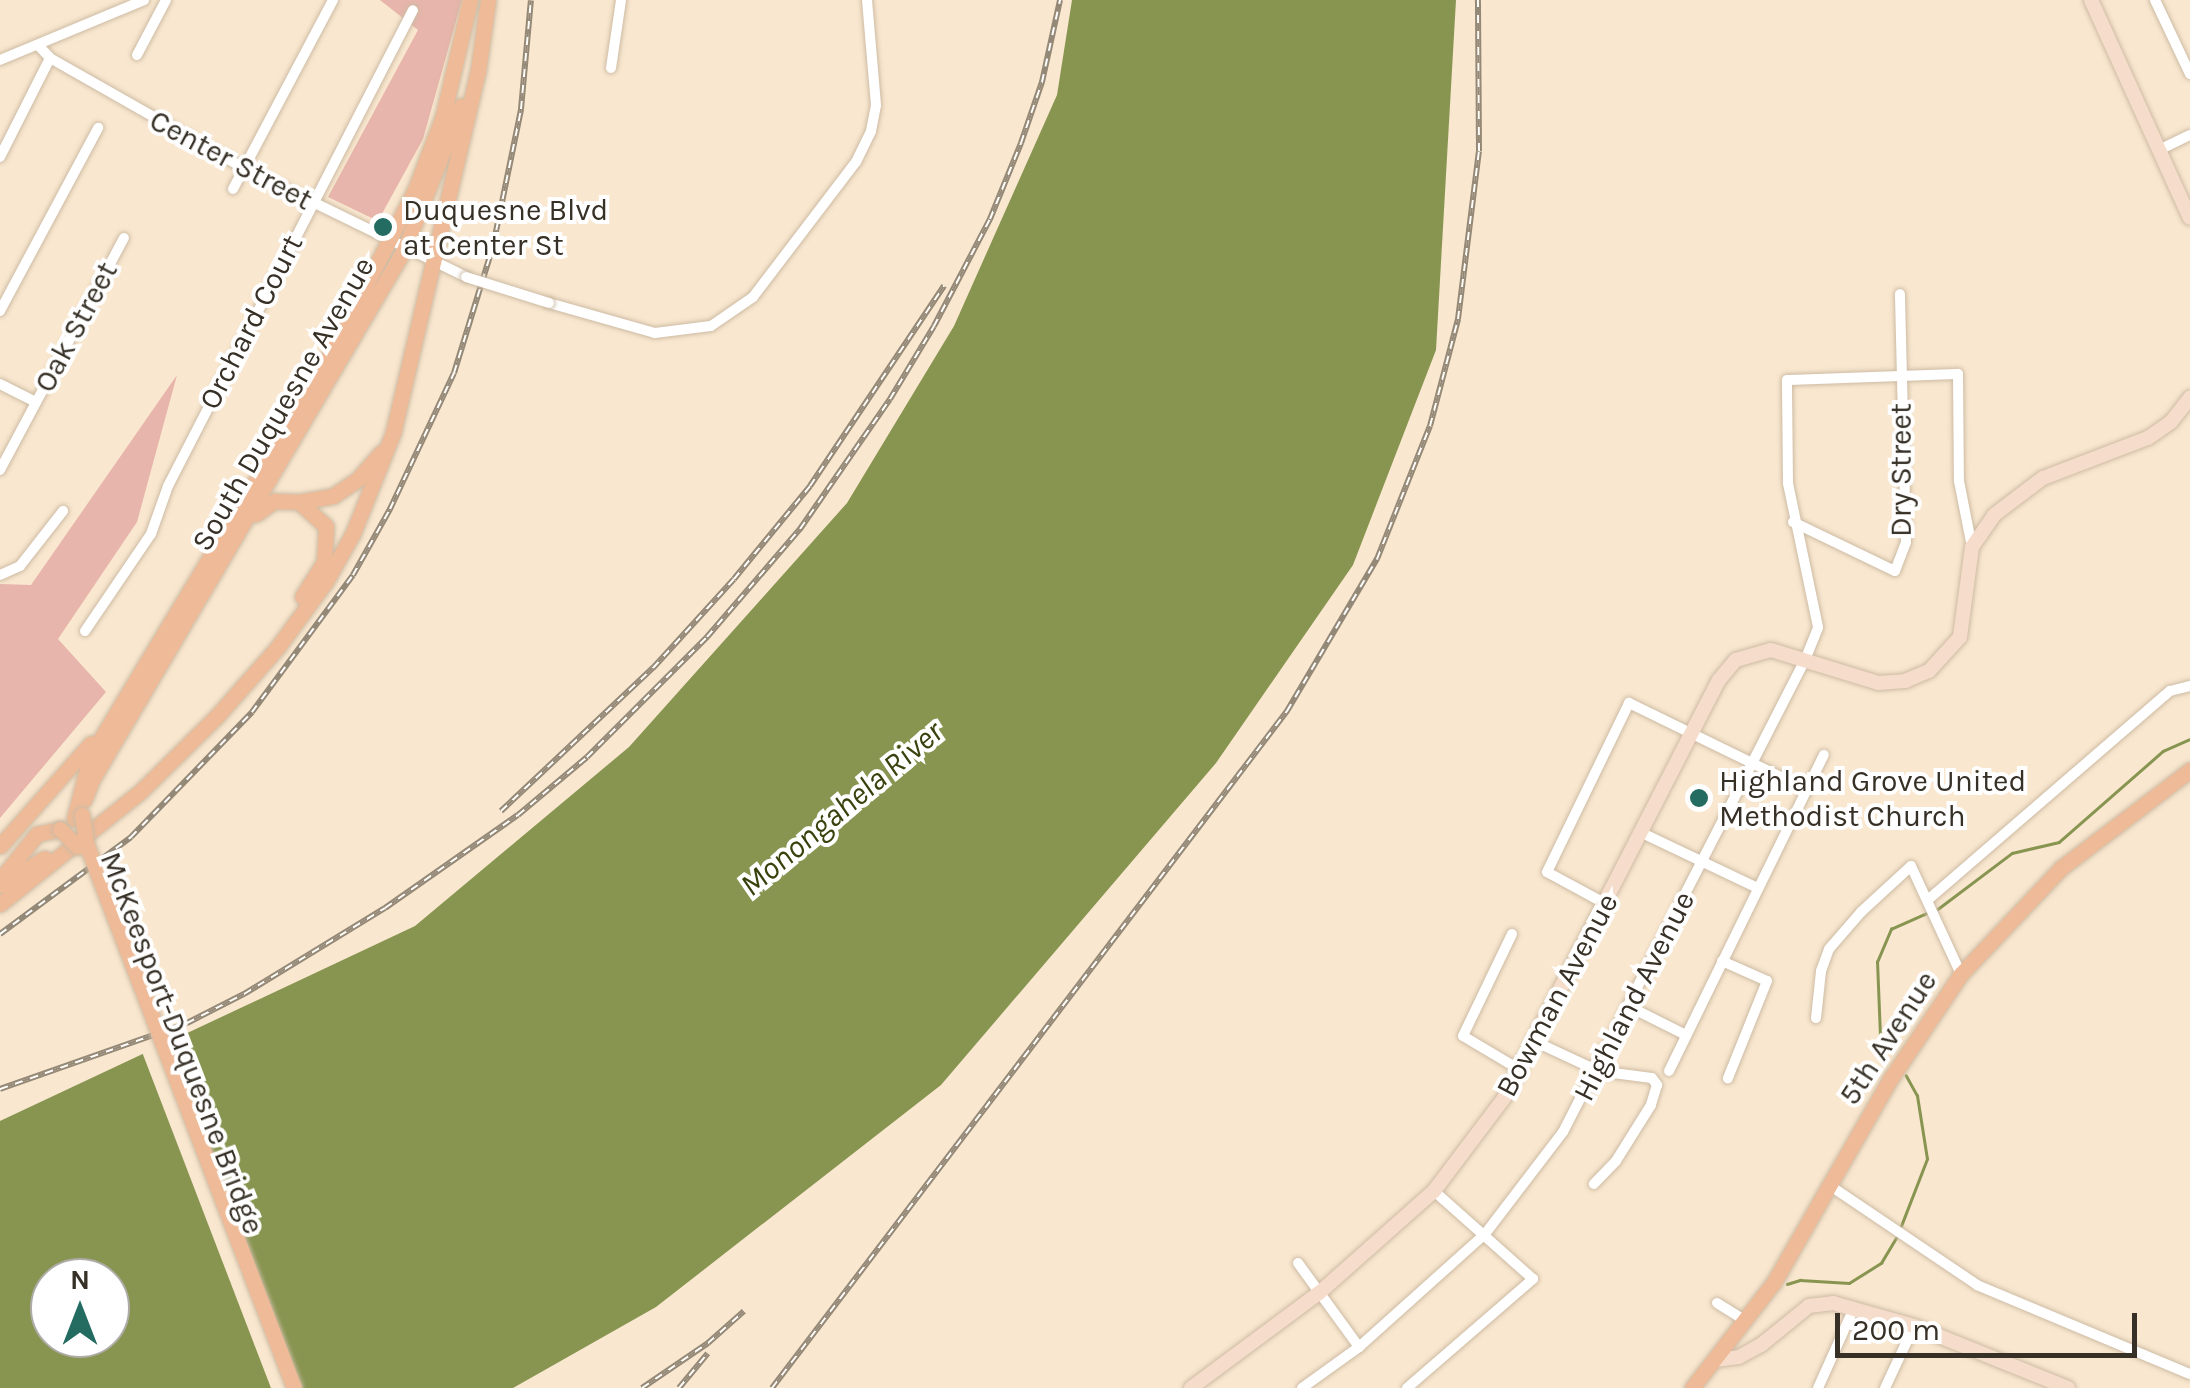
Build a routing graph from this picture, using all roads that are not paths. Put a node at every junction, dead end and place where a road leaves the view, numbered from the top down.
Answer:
1 (144, 0) edge
2 (166, 0) edge
3 (333, 0) edge
4 (470, 0) edge
5 (487, 0) edge
6 (621, 0) edge
7 (867, 0) edge
8 (2091, 0) edge
9 (2154, 0) edge
10 (114, 6) edge
11 (413, 10) dead end
12 (38, 45) junction
13 (137, 55) dead end
14 (50, 58) junction
15 (0, 60) edge
16 (611, 68) dead end
17 (2190, 74) edge
18 (98, 128) dead end
19 (2190, 135) edge
20 (2161, 149) junction
21 (0, 158) edge
22 (245, 170) junction
23 (233, 188) dead end
24 (312, 204) junction
25 (2190, 218) edge
26 (124, 238) dead end
27 (397, 246) junction
28 (432, 264) junction
29 (1900, 294) dead end
30 (0, 311) edge
31 (1901, 376) junction
32 (0, 384) edge
33 (2190, 398) edge
34 (36, 402) junction
35 (393, 432) junction
36 (0, 470) edge
37 (299, 502) junction
38 (63, 511) dead end
39 (1794, 522) junction
40 (246, 524) junction
41 (1972, 547) junction
42 (0, 576) edge
43 (85, 630) dead end
44 (1805, 660) junction
45 (2190, 686) edge
46 (113, 717) junction
47 (1692, 734) junction
48 (1824, 755) dead end
49 (1752, 764) junction
50 (2190, 770) edge
51 (1806, 790) junction
52 (78, 817) junction
53 (1642, 833) junction
54 (0, 846) edge
55 (78, 847) junction
56 (1702, 862) junction
57 (0, 883) edge
58 (1758, 888) junction
59 (1930, 901) junction
60 (0, 904) edge
61 (1606, 904) junction
62 (1512, 934) dead end
63 (1722, 961) junction
64 (1961, 974) junction
65 (1630, 1007) junction
66 (1816, 1018) dead end
67 (1686, 1035) junction
68 (1536, 1042) junction
69 (1669, 1070) dead end
70 (1522, 1071) junction
71 (1598, 1071) junction
72 (1728, 1078) dead end
73 (1594, 1184) dead end
74 (1829, 1186) junction
75 (1434, 1191) junction
76 (1485, 1234) junction
77 (1298, 1264) dead end
78 (1319, 1293) junction
79 (1717, 1303) dead end
80 (1854, 1308) junction
81 (1746, 1321) junction
82 (1914, 1326) junction
83 (1359, 1347) junction
84 (1715, 1360) junction
85 (2190, 1374) edge
86 (284, 1388) edge
87 (294, 1388) edge
88 (1192, 1388) edge
89 (1302, 1388) edge
90 (1407, 1388) edge
91 (1692, 1388) edge
92 (1818, 1388) edge
93 (1885, 1388) edge
94 (2068, 1388) edge

1 - 10 street
2 - 13 street
3 - 22 street
4 - 27 main road, South Duquesne Avenue
5 - 27 main road, South Duquesne Avenue
5 - 28 main road
6 - 16 street
7 - 28 street, Center Street, bridge
8 - 20 main road
9 - 17 street
10 - 12 street
11 - 24 street, Orchard Court
12 - 14 street, Center Street
12 - 15 street
14 - 21 street
14 - 22 street, Center Street
18 - 30 street
19 - 20 street
20 - 25 main road
22 - 23 street
22 - 24 street, Center Street
24 - 27 street, Center Street
24 - 43 street, Orchard Court
26 - 34 street, Oak Street
27 - 28 street, Center Street
27 - 40 main road, South Duquesne Avenue
27 - 46 main road, South Duquesne Avenue
28 - 35 main road
29 - 31 street
31 - 39 street, Highland Avenue
31 - 39 street, Dry Street
31 - 41 street
32 - 34 street
33 - 41 main road
34 - 36 street, Oak Street
35 - 37 main road
35 - 60 main road
37 - 40 main road
37 - 57 main road
38 - 42 street
39 - 44 street, Highland Avenue
40 - 52 main road, South Duquesne Avenue
41 - 44 main road, Bowman Avenue
44 - 47 main road, Bowman Avenue
44 - 49 street, Highland Avenue
45 - 59 street
46 - 52 main road, McKeesport-Duquesne Bridge
46 - 54 main road
47 - 49 street
47 - 53 main road, Bowman Avenue
47 - 61 street
48 - 51 street
49 - 51 street
49 - 56 street, Highland Avenue
50 - 64 main road, 5th Avenue
51 - 58 street
52 - 55 main road, McKeesport-Duquesne Bridge
52 - 87 main road, McKeesport-Duquesne Bridge, bridge
53 - 56 street
53 - 61 main road, Bowman Avenue
55 - 57 main road, bridge
55 - 86 main road, McKeesport-Duquesne Bridge
56 - 58 street
56 - 65 street, Highland Avenue
58 - 63 street
59 - 64 street
59 - 66 street
61 - 68 main road, Bowman Avenue
62 - 70 street
63 - 67 street
63 - 72 street
64 - 74 main road, 5th Avenue
65 - 67 street
65 - 71 street, Highland Avenue
67 - 69 street
68 - 70 main road, Bowman Avenue
68 - 71 street
70 - 75 main road, Bowman Avenue
71 - 73 street
71 - 76 street, Highland Avenue
74 - 81 main road, 5th Avenue
74 - 85 street
75 - 76 street
75 - 78 main road, Bowman Avenue
76 - 83 street, Highland Avenue
76 - 90 street
77 - 78 street
78 - 83 street
78 - 88 main road, Bowman Avenue
79 - 81 street
80 - 82 main road
80 - 84 main road
80 - 92 street
81 - 84 main road, 5th Avenue
82 - 93 street
82 - 94 main road
83 - 89 street, Highland Avenue
84 - 91 main road, 5th Avenue

